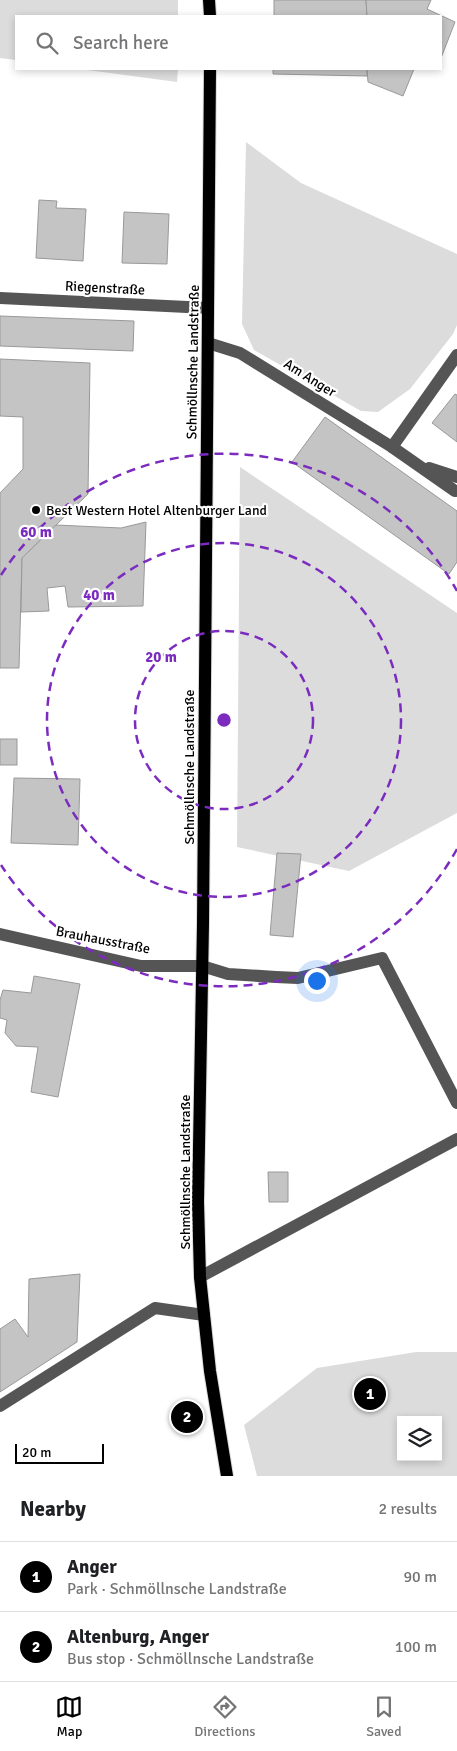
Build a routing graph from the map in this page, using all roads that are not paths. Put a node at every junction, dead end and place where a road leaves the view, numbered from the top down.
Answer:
1 (209, 0) edge
2 (210, 15) edge
3 (210, 70) edge
4 (0, 298) edge
5 (208, 308) junction
6 (208, 343) junction
7 (457, 355) edge
8 (392, 447) junction
9 (417, 464) junction
10 (457, 477) edge
11 (455, 491) dead end
12 (0, 934) edge
13 (202, 966) junction
14 (457, 1103) edge
15 (457, 1139) edge
16 (200, 1277) junction
17 (204, 1315) junction
18 (0, 1406) edge
19 (227, 1476) edge

1 - 2 main road
3 - 5 main road, Schmöllnsche Landstraße
4 - 5 street, Riegenstraße
5 - 6 main road, Schmöllnsche Landstraße
6 - 8 street, Am Anger
6 - 13 main road, Schmöllnsche Landstraße
7 - 8 street
8 - 9 street, Am Anger
9 - 10 street, Am Anger
9 - 11 street, Am Anger
12 - 13 street, Brauhausstraße
13 - 14 street, Brauhausstraße
13 - 16 main road, Schmöllnsche Landstraße
15 - 16 street
16 - 17 main road, Schmöllnsche Landstraße
17 - 18 street
17 - 19 main road, Schmöllnsche Landstraße

